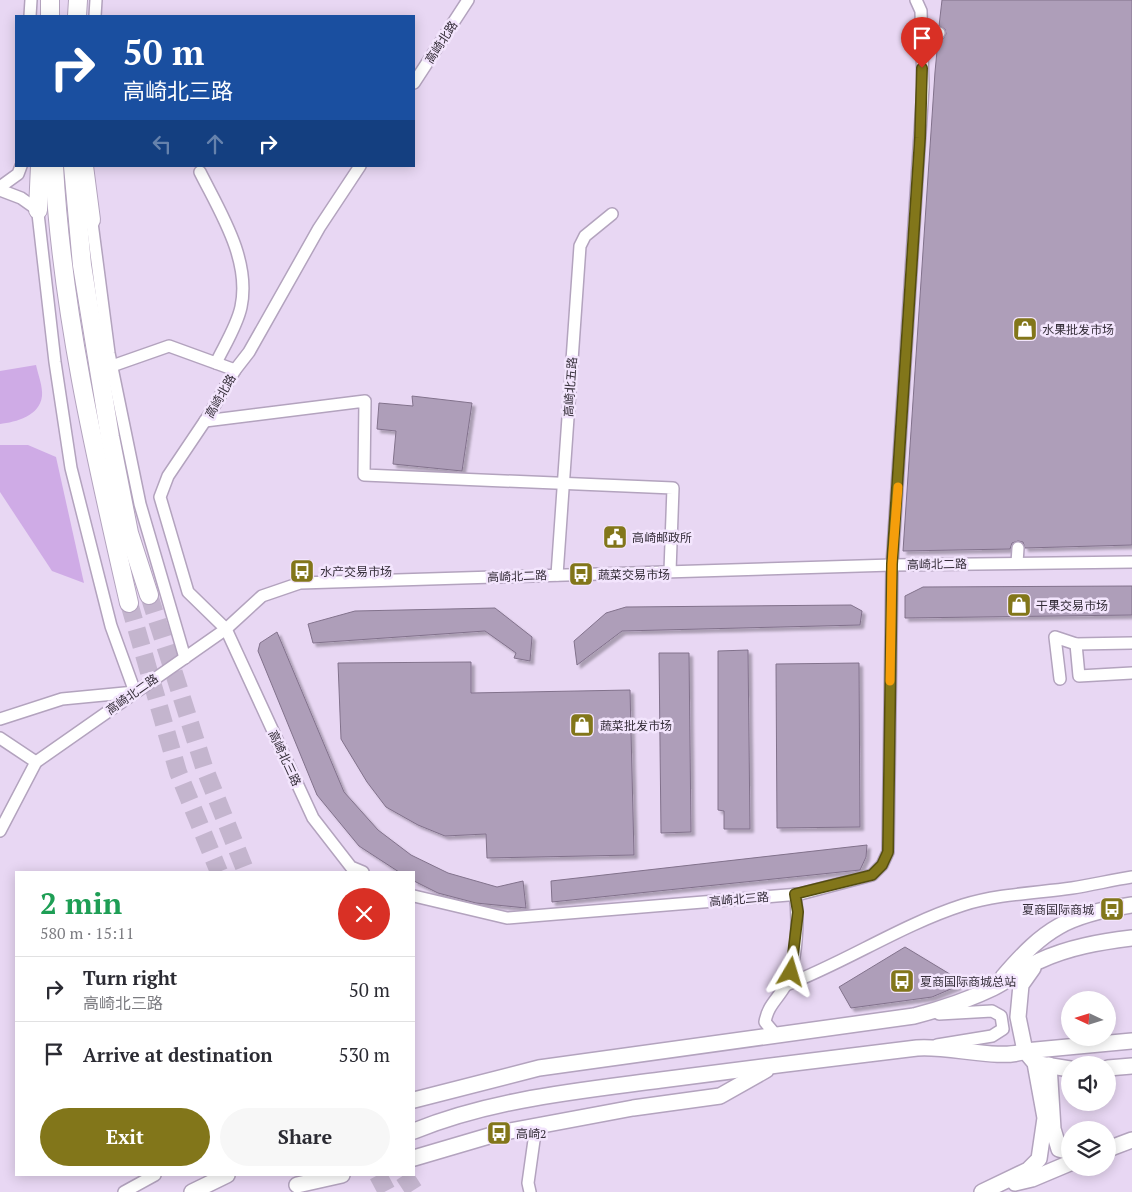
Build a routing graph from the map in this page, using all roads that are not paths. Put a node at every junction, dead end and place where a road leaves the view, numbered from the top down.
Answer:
1 (30, 0) edge
2 (50, 0) edge
3 (78, 0) edge
4 (96, 0) edge
5 (468, 0) edge
6 (916, 0) edge
7 (30, 15) edge
8 (50, 15) edge
9 (77, 15) edge
10 (95, 15) edge
11 (922, 32) junction
12 (939, 33) dead end
13 (415, 81) edge
14 (922, 100) junction
15 (933, 105) dead end
16 (20, 167) edge
17 (32, 167) edge
18 (40, 167) edge
19 (54, 167) edge
20 (73, 167) edge
21 (84, 167) edge
22 (91, 167) edge
23 (359, 167) edge
24 (200, 172) dead end
25 (0, 189) edge
26 (38, 210) junction
27 (612, 214) dead end
28 (92, 220) junction
29 (216, 364) junction
30 (112, 366) junction
31 (235, 370) junction
32 (205, 421) junction
33 (562, 484) junction
34 (1018, 548) dead end
35 (1132, 562) edge
36 (1017, 563) junction
37 (892, 564) junction
38 (670, 571) junction
39 (556, 575) junction
40 (150, 595) tunnel mouth
41 (129, 602) tunnel mouth
42 (226, 629) junction
43 (1132, 643) edge
44 (1076, 644) junction
45 (185, 658) junction
46 (1132, 673) edge
47 (1060, 679) dead end
48 (135, 692) junction
49 (0, 719) edge
50 (0, 738) edge
51 (36, 762) junction
52 (0, 831) edge
53 (361, 871) edge
54 (1132, 877) edge
55 (795, 894) junction
56 (415, 896) edge
57 (1132, 905) edge
58 (1132, 938) edge
59 (1039, 961) junction
60 (786, 985) junction
61 (994, 988) junction
62 (914, 1016) junction
63 (775, 1034) junction
64 (1132, 1041) edge
65 (920, 1048) junction
66 (1031, 1059) junction
67 (773, 1066) junction
68 (1132, 1066) edge
69 (1061, 1067) edge
70 (1116, 1067) edge
71 (415, 1100) edge
72 (536, 1126) junction
73 (415, 1131) edge
74 (1132, 1140) edge
75 (1116, 1146) edge
76 (1061, 1150) edge
77 (415, 1158) edge
78 (1061, 1167) edge
79 (1061, 1172) edge
80 (153, 1176) edge
81 (226, 1176) edge
82 (312, 1176) edge
83 (338, 1176) edge
84 (290, 1188) edge
85 (124, 1192) edge
86 (192, 1192) edge
87 (530, 1192) edge
88 (981, 1192) edge
89 (1000, 1192) edge

1 - 7 street
2 - 8 highway
3 - 9 highway
4 - 10 street
5 - 13 street, 高崎北路
6 - 11 street, 高崎北三路
11 - 12 street
11 - 14 street, 高崎北三路
14 - 15 street
14 - 37 street, 高崎北三路
16 - 25 street
17 - 26 street
18 - 26 highway
19 - 41 highway
20 - 40 highway
21 - 28 highway
22 - 28 street
23 - 31 street, 高崎北路
24 - 29 street
25 - 26 street
26 - 48 street
27 - 33 street, 高崎北五路
28 - 30 street
29 - 30 street
29 - 31 street
30 - 45 street
31 - 32 street, 高崎北路
32 - 33 street
32 - 42 street, 高崎北路
33 - 38 street
33 - 39 street, 高崎北五路
34 - 36 street
35 - 36 street, 高崎北二路
36 - 37 street, 高崎北二路
37 - 38 street, 高崎北二路
37 - 55 street, 高崎北三路
38 - 39 street, 高崎北二路
39 - 42 street, 高崎北二路
42 - 45 street, 高崎北二路
42 - 53 street, 高崎北三路
43 - 44 street
44 - 46 street
44 - 47 street
45 - 48 street, 高崎北二路
48 - 49 street
48 - 51 street, 高崎北二路
50 - 51 street
51 - 52 street, 高崎北二路
54 - 60 street
55 - 56 street, 高崎北三路
55 - 60 street
57 - 61 main road
58 - 59 main road
59 - 61 main road
59 - 66 main road
60 - 63 street
61 - 62 main road
62 - 63 main road
62 - 65 street
63 - 71 main road
64 - 66 main road
65 - 66 main road
65 - 67 main road
66 - 69 main road
66 - 76 main road
66 - 88 main road
67 - 72 main road
67 - 73 main road
68 - 70 main road
72 - 77 main road
72 - 87 street
74 - 75 main road
78 - 88 main road
79 - 89 main road
80 - 85 street
81 - 86 main road
82 - 84 main road
83 - 84 main road

